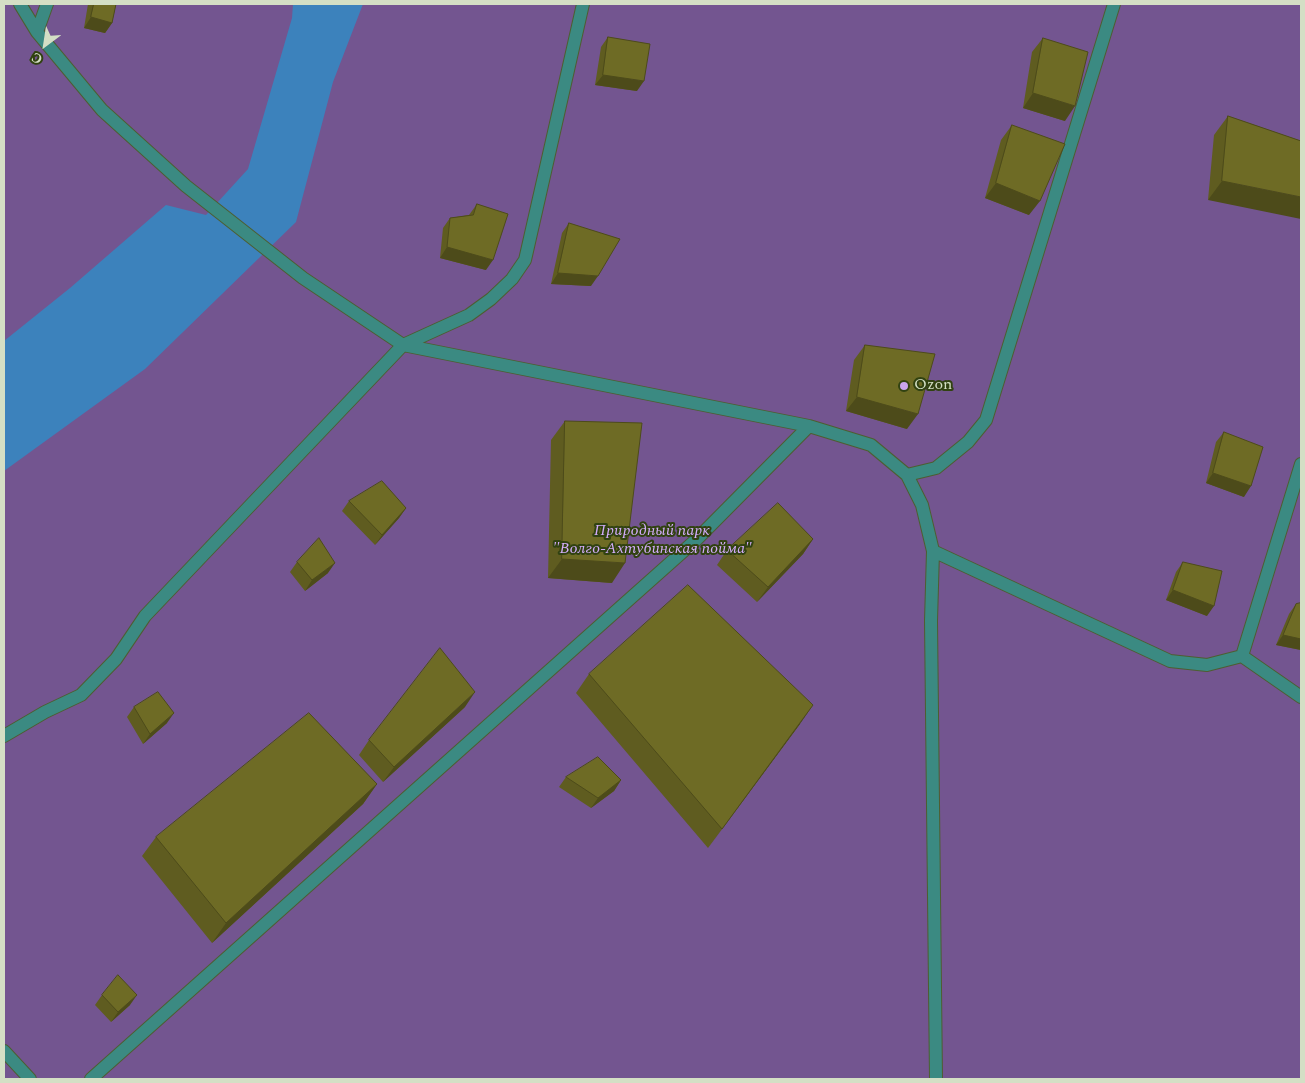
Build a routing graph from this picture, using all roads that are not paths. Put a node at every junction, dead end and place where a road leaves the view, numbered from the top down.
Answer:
1 (20, 4) edge
2 (47, 4) edge
3 (582, 4) edge
4 (1114, 4) edge
5 (37, 32) junction
6 (403, 345) junction
7 (809, 426) junction
8 (1301, 464) edge
9 (907, 475) junction
10 (933, 551) junction
11 (1242, 656) junction
12 (1301, 698) edge
13 (4, 736) edge
14 (4, 1051) edge
15 (30, 1079) edge
16 (91, 1079) edge
17 (936, 1079) edge

1 - 5 street
2 - 5 street
3 - 6 street
4 - 9 street
5 - 6 street
6 - 7 street
6 - 13 street
7 - 9 street
7 - 16 street
8 - 11 street
9 - 10 street
10 - 11 street
10 - 17 street
11 - 12 street
14 - 15 street

